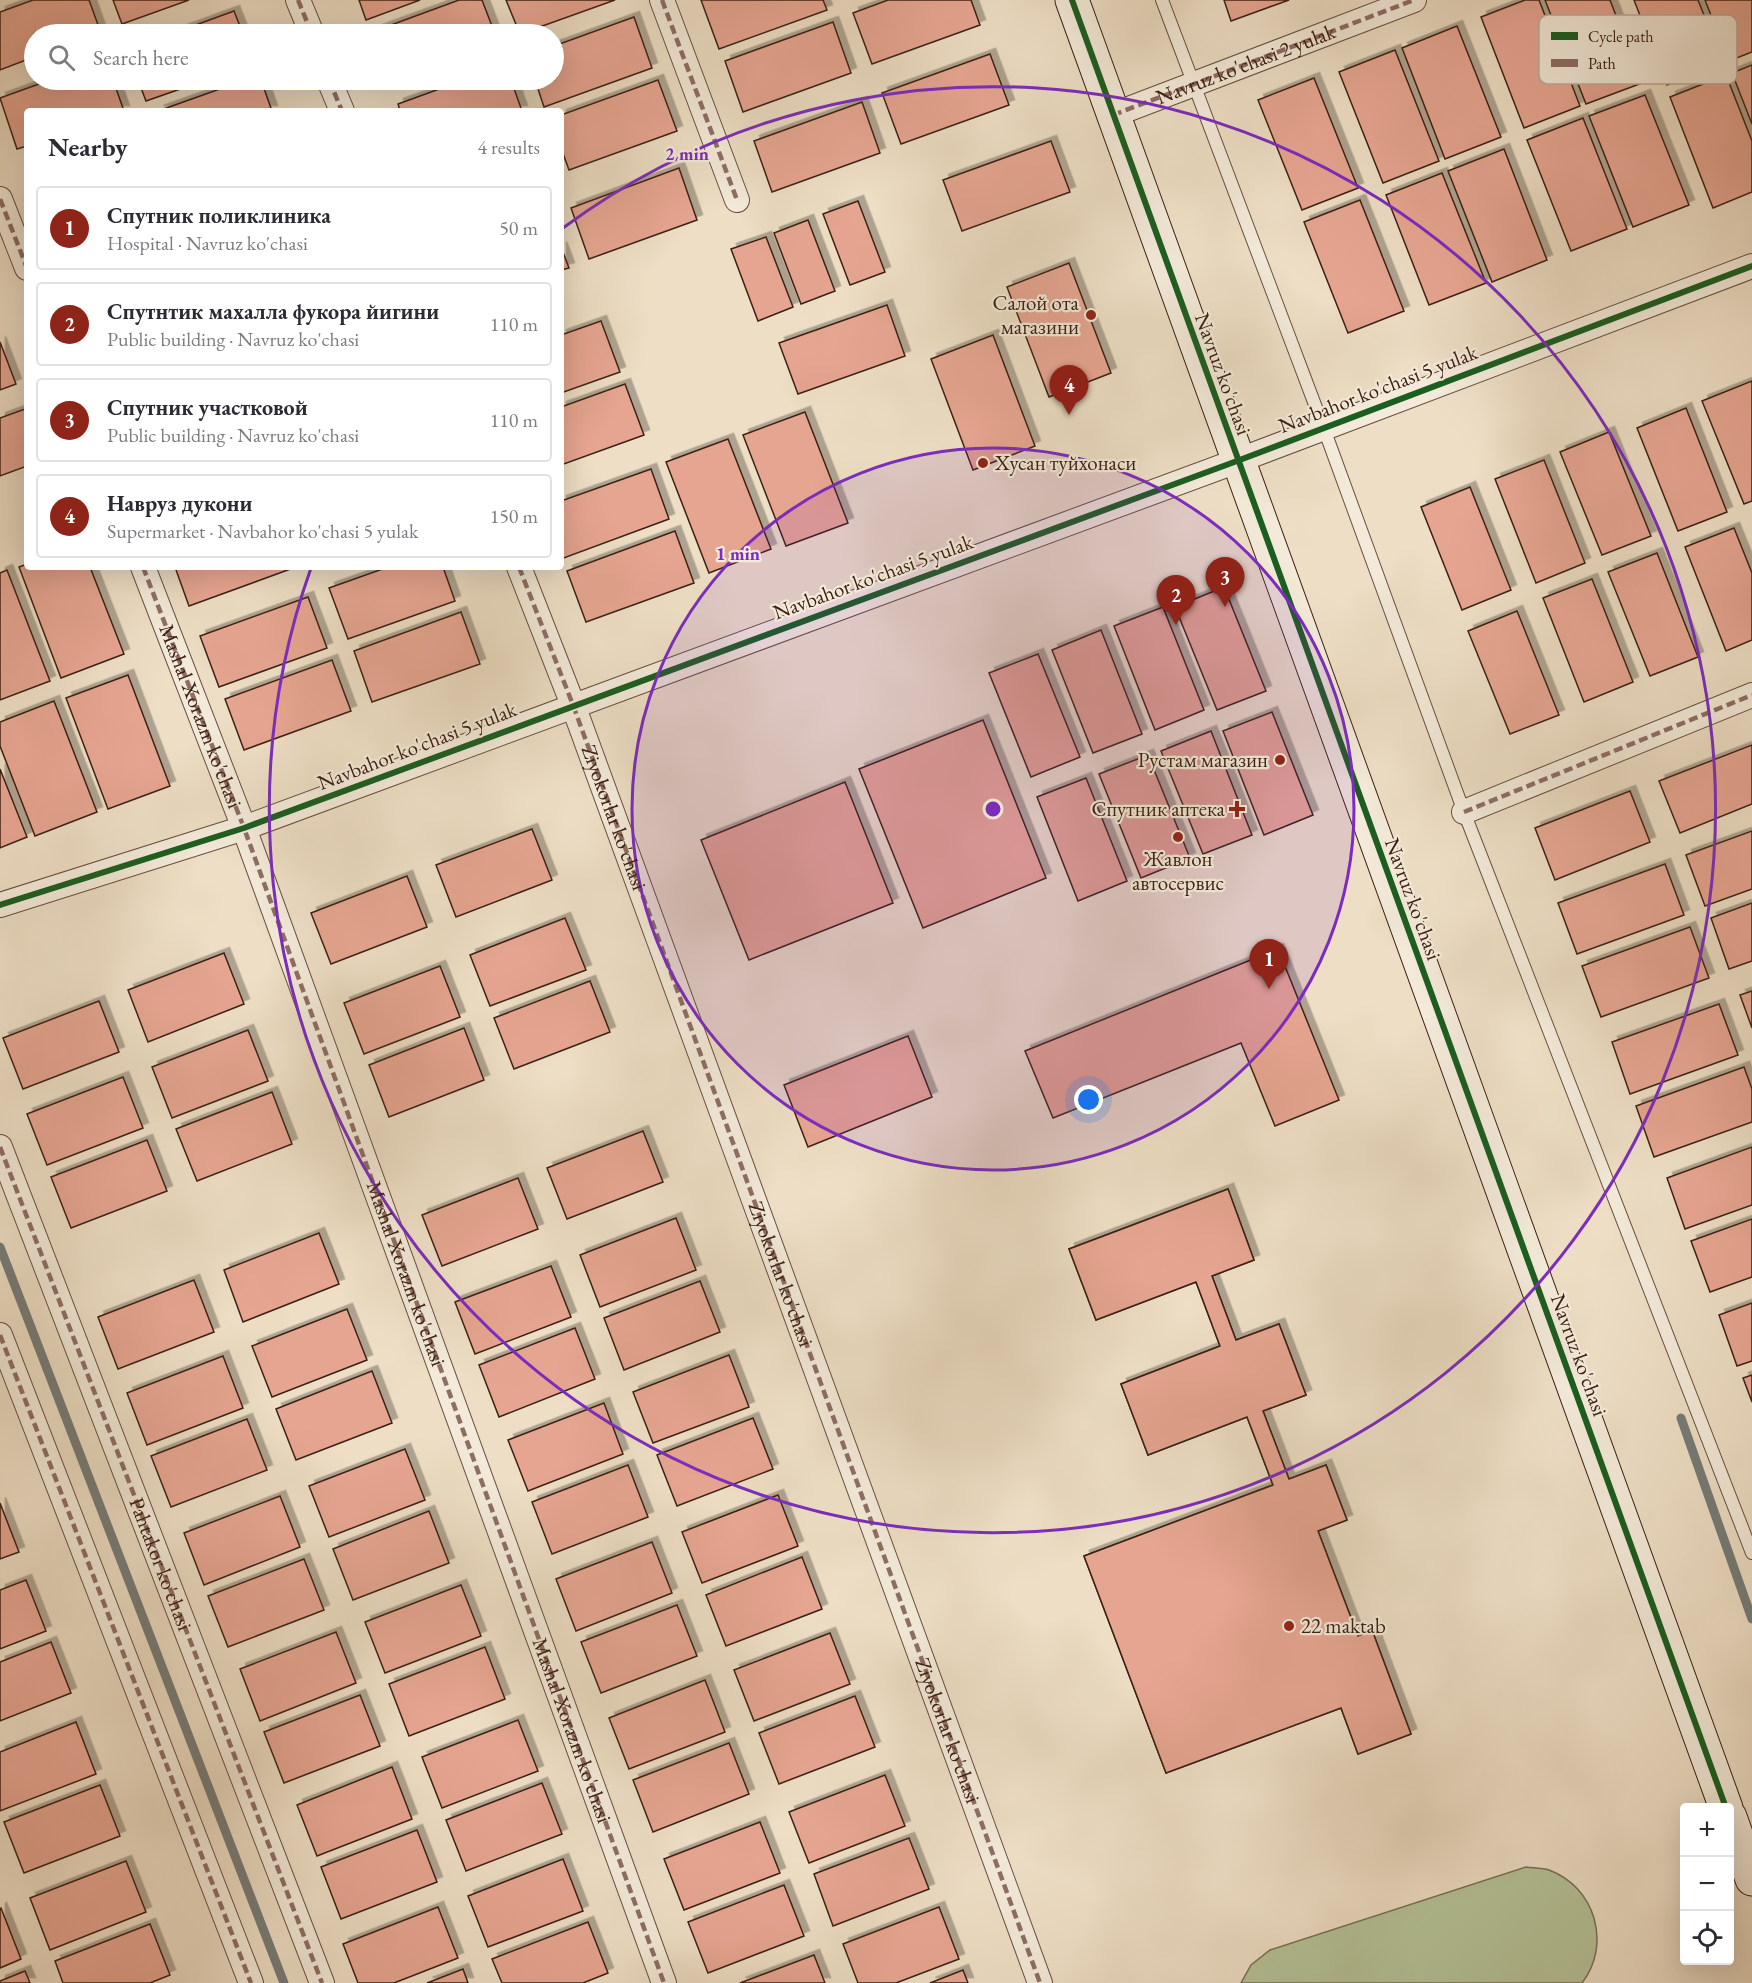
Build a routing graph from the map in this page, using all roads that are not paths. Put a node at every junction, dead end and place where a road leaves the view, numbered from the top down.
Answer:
1 (298, 0) edge
2 (662, 0) edge
3 (1072, 0) edge
4 (1162, 0) edge
5 (1413, 0) edge
6 (308, 24) edge
7 (1192, 86) junction
8 (333, 90) edge
9 (341, 108) edge
10 (1113, 115) junction
11 (0, 199) edge
12 (737, 201) dead end
13 (24, 260) edge
14 (1752, 267) edge
15 (1323, 426) junction
16 (1237, 461) junction
17 (144, 570) edge
18 (520, 570) edge
19 (1752, 695) edge
20 (573, 705) junction
21 (1464, 812) junction
22 (244, 828) junction
23 (0, 905) edge
24 (0, 1146) edge
25 (0, 1335) edge
26 (1752, 1553) edge
27 (1724, 1803) edge
28 (1734, 1828) edge
29 (1752, 1878) edge
30 (251, 1983) edge
31 (322, 1983) edge
32 (664, 1983) edge
33 (1040, 1983) edge

1 - 6 street
2 - 12 street
3 - 10 street, Navruz ko'chasi
4 - 7 lane
5 - 7 street, Navruz ko'chasi 2 yulak
7 - 10 street, Navruz ko'chasi 2 yulak
7 - 15 lane
8 - 9 street
10 - 16 street, Navruz ko'chasi
11 - 13 street
14 - 15 street, Navbahor ko'chasi 5 yulak
15 - 16 street, Navbahor ko'chasi 5 yulak
15 - 21 lane
16 - 20 street, Navbahor ko'chasi 5 yulak
16 - 27 street, Navruz ko'chasi
17 - 22 street, Mashal Xorazm ko'chasi
18 - 20 street, Ziyokorlar ko'chasi
19 - 21 street
20 - 22 street, Navbahor ko'chasi 5 yulak
20 - 33 street, Ziyokorlar ko'chasi
21 - 26 lane
22 - 23 street, Navbahor ko'chasi 5 yulak
22 - 32 street, Mashal Xorazm ko'chasi
24 - 31 street, Pahtakor ko'chasi
25 - 30 street
28 - 29 street

